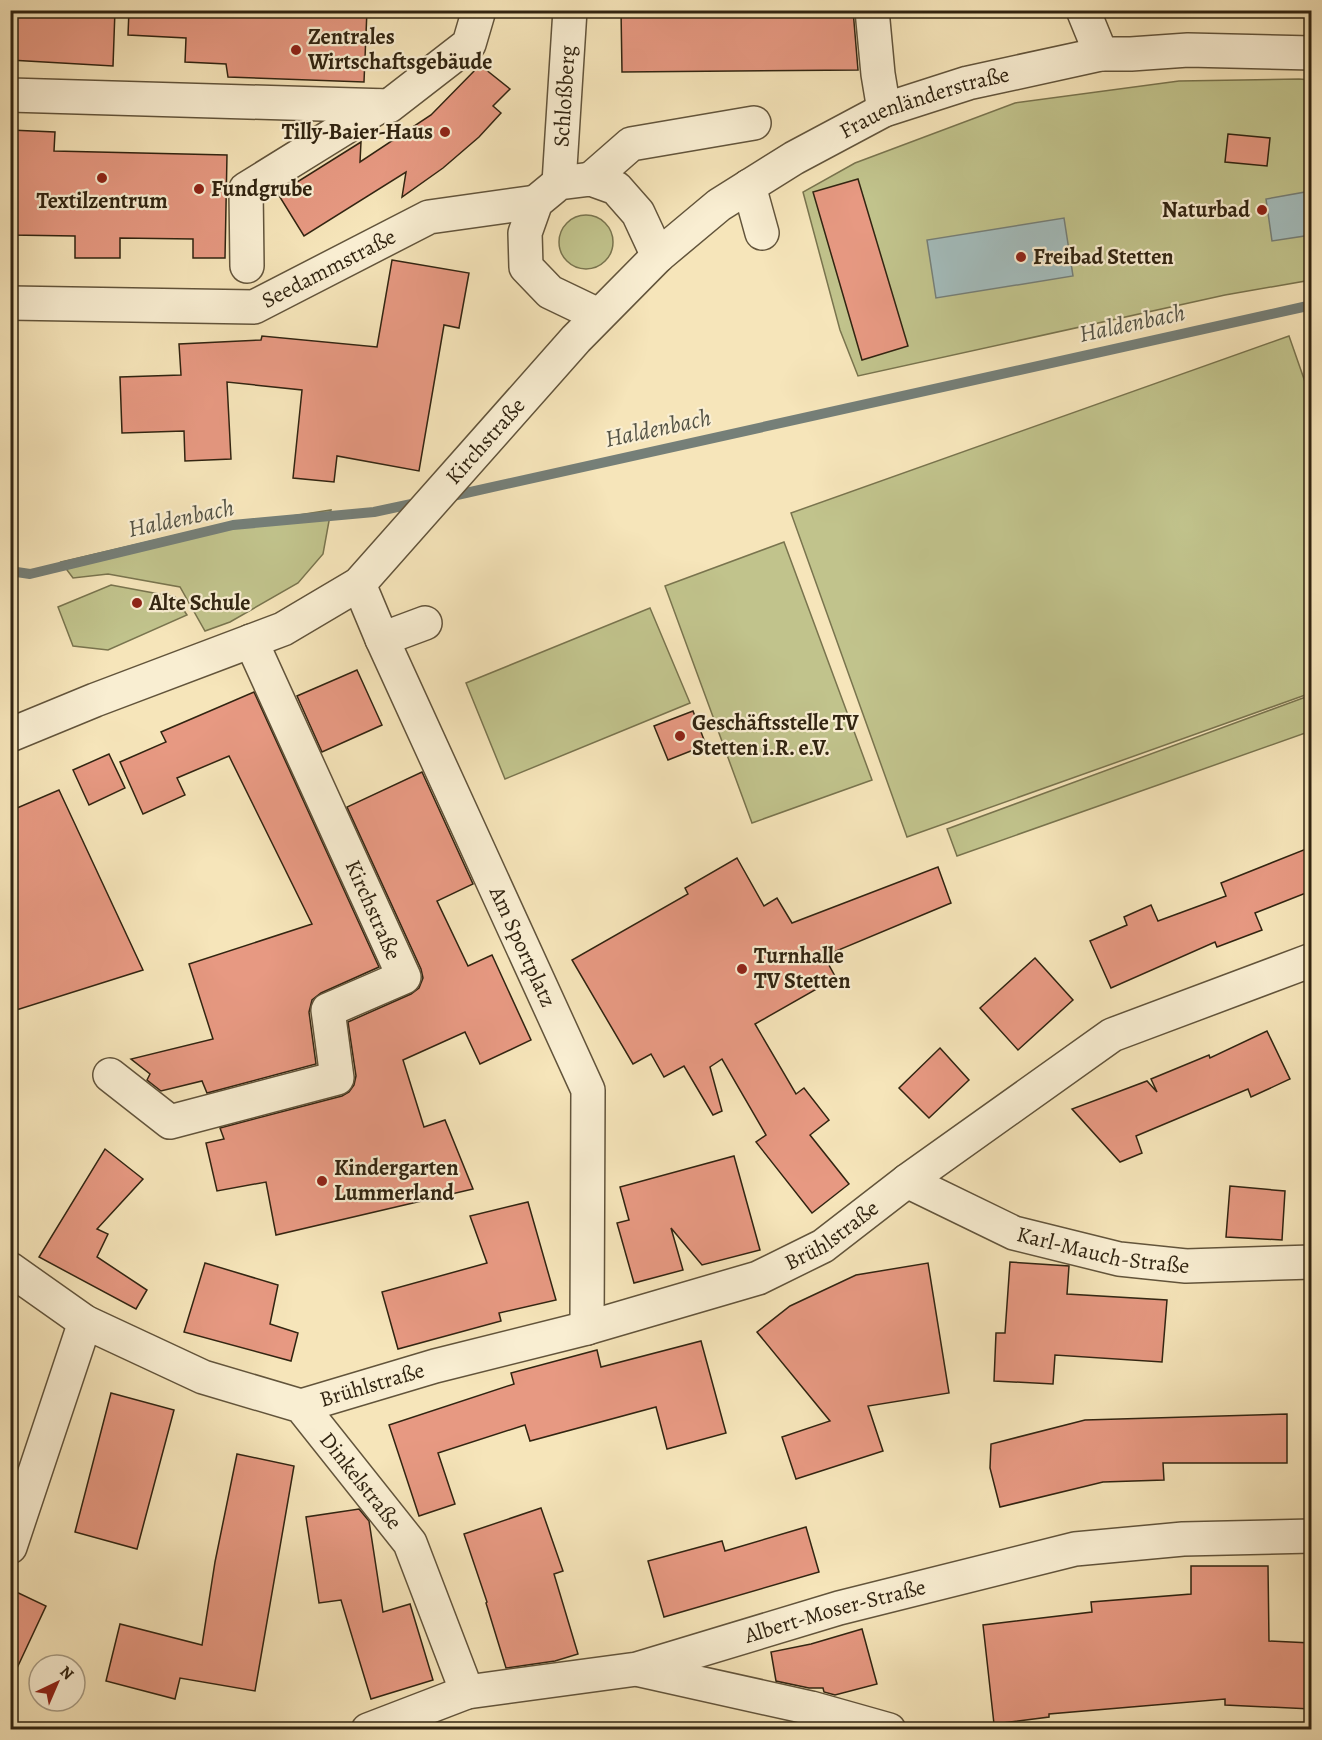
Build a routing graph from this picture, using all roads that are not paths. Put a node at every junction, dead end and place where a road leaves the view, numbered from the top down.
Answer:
1 (478, 10) edge
2 (570, 10) edge
3 (872, 10) edge
4 (1083, 10) edge
5 (1101, 54) junction
6 (1311, 54) edge
7 (10, 95) edge
8 (380, 106) junction
9 (884, 110) junction
10 (754, 123) dead end
11 (591, 179) junction
12 (749, 186) junction
13 (548, 193) junction
14 (762, 233) dead end
15 (658, 256) junction
16 (247, 266) dead end
17 (10, 303) edge
18 (598, 315) junction
19 (359, 584) junction
20 (425, 623) dead end
21 (382, 639) junction
22 (251, 641) junction
23 (10, 735) edge
24 (1311, 960) edge
25 (110, 1075) dead end
26 (907, 1181) junction
27 (1311, 1262) edge
28 (10, 1269) edge
29 (85, 1322) junction
30 (587, 1328) junction
31 (302, 1406) junction
32 (1311, 1536) edge
33 (10, 1547) edge
34 (637, 1669) junction
35 (467, 1692) junction
36 (368, 1730) edge
37 (890, 1730) edge

1 - 8 street
2 - 13 street, Schloßberg
3 - 9 street
4 - 5 street
5 - 6 street, Frauenländerstraße
5 - 9 street, Frauenländerstraße
7 - 8 street
8 - 16 street
9 - 12 street, Frauenländerstraße
10 - 11 street
11 - 13 street, Schloßberg
11 - 15 street
12 - 14 street
12 - 15 street, Frauenländerstraße
13 - 17 street, Seedammstraße
13 - 18 street, Schloßberg
15 - 18 street, Frauenländerstraße
18 - 19 street, Kirchstraße
19 - 21 street, Am Sportplatz
19 - 22 street, Kirchstraße
20 - 21 street
21 - 30 street, Am Sportplatz
22 - 23 street, Kirchstraße
22 - 25 street, Kirchstraße
24 - 26 street, Brühlstraße
26 - 27 street, Karl-Mauch-Straße
26 - 30 street, Brühlstraße
28 - 29 street
29 - 31 street
29 - 33 street
30 - 31 street, Brühlstraße
31 - 35 street, Dinkelstraße
32 - 34 street, Albert-Moser-Straße
34 - 35 street, Albert-Moser-Straße
34 - 37 street
35 - 36 street, Albert-Moser-Straße

